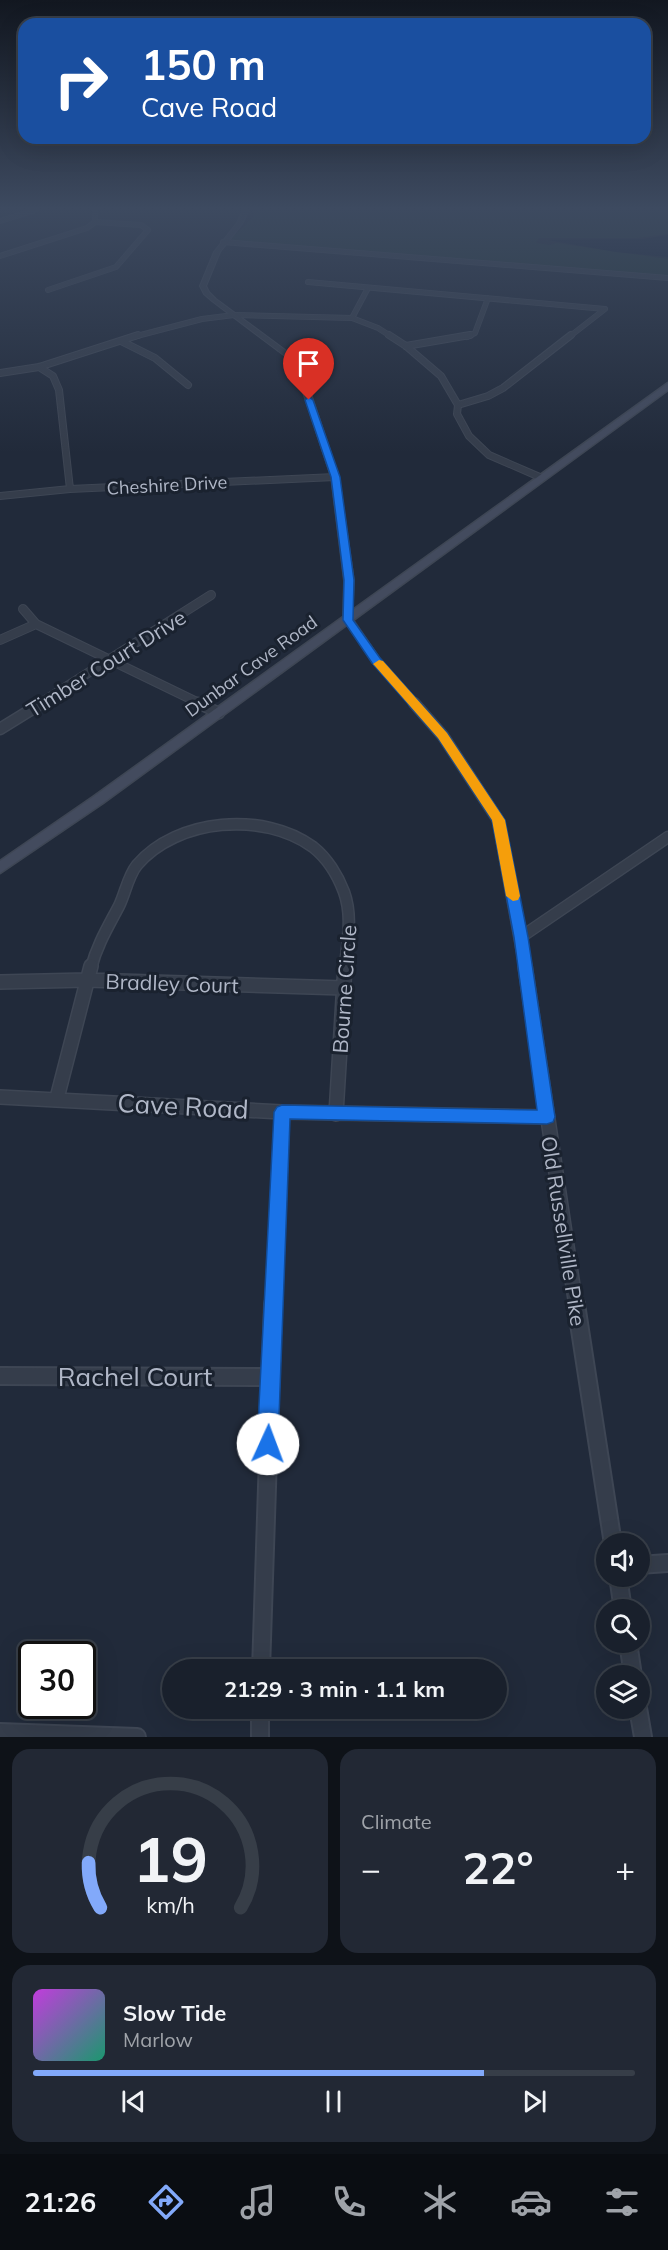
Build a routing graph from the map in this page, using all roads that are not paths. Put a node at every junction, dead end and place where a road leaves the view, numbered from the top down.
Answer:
1 (205, 291) edge
2 (366, 291) edge
3 (405, 291) edge
4 (489, 298) junction
5 (234, 315) junction
6 (352, 318) junction
7 (121, 341) junction
8 (406, 346) junction
9 (39, 367) junction
10 (0, 373) edge
11 (188, 385) dead end
12 (668, 386) edge
13 (458, 405) junction
14 (335, 477) junction
15 (542, 478) junction
16 (70, 489) junction
17 (0, 496) edge
18 (211, 596) dead end
19 (23, 609) dead end
20 (348, 620) junction
21 (36, 624) junction
22 (0, 640) edge
23 (109, 661) junction
24 (219, 713) junction
25 (0, 729) edge
26 (668, 837) edge
27 (0, 868) edge
28 (521, 937) junction
29 (87, 980) junction
30 (0, 982) edge
31 (344, 988) junction
32 (0, 1097) edge
33 (57, 1098) junction
34 (282, 1112) junction
35 (336, 1114) junction
36 (547, 1117) junction
37 (0, 1376) edge
38 (270, 1377) junction
39 (611, 1533) edge
40 (668, 1563) edge
41 (650, 1564) edge
42 (261, 1659) edge
43 (260, 1719) edge
44 (640, 1719) edge
45 (0, 1732) edge
46 (137, 1737) edge
47 (260, 1737) edge
48 (643, 1737) edge

1 - 5 street
2 - 6 street
3 - 4 street
4 - 8 street
4 - 13 street
5 - 6 street
5 - 7 street
5 - 14 street
6 - 8 street
7 - 9 street
7 - 11 street
8 - 13 street
9 - 10 street
9 - 16 street
12 - 15 main road, Dunbar Cave Road
13 - 15 street
14 - 16 street, Cheshire Drive
14 - 20 street
15 - 20 main road, Dunbar Cave Road
16 - 17 street, Cheshire Drive
18 - 23 street, Timber Court Drive
19 - 21 street
20 - 24 main road, Dunbar Cave Road
20 - 28 street, Old Russellville Pike
21 - 22 street
21 - 23 street
23 - 24 street
23 - 25 street, Timber Court Drive
24 - 27 main road, Dunbar Cave Road
26 - 28 street
28 - 36 street, Old Russellville Pike
29 - 30 street, Bradley Court
29 - 31 street, Bradley Court
29 - 31 street, Bourne Circle
29 - 33 street, Bourne Circle
31 - 35 street, Bourne Circle
32 - 33 street, Cave Road
33 - 34 street, Cave Road
34 - 35 street, Cave Road
34 - 38 street
35 - 36 street, Cave Road
36 - 39 street, Old Russellville Pike
37 - 38 street, Rachel Court
38 - 42 street
40 - 41 street
43 - 47 street
44 - 48 street
45 - 46 street

